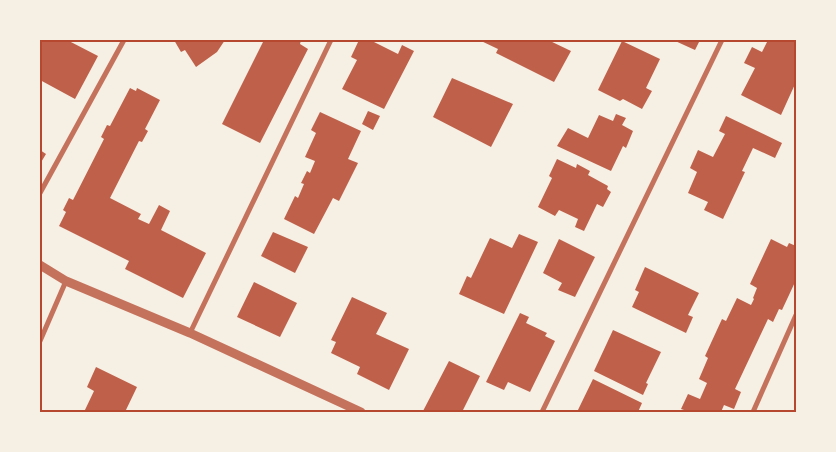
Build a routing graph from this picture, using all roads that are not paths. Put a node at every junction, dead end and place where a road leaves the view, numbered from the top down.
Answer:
1 (124, 40) edge
2 (331, 40) edge
3 (722, 40) edge
4 (40, 194) edge
5 (40, 265) edge
6 (66, 281) junction
7 (796, 315) edge
8 (190, 333) junction
9 (40, 341) edge
10 (362, 412) edge
11 (542, 412) edge
12 (753, 412) edge

1 - 4 street
2 - 8 street
3 - 11 street
5 - 6 street
6 - 8 street
6 - 9 street
7 - 12 street
8 - 10 street

